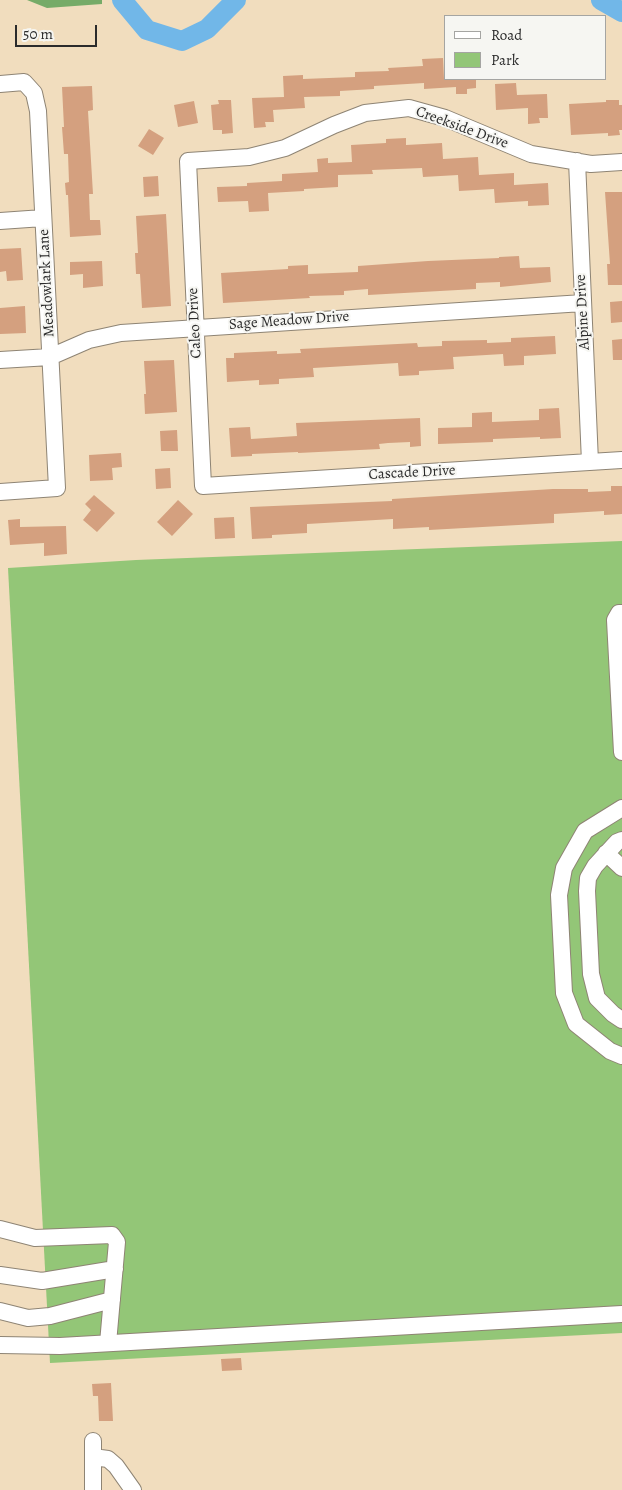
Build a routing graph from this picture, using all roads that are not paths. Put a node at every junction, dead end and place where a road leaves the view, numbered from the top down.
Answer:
1 (0, 84) edge
2 (188, 160) joint
3 (577, 161) junction
4 (622, 162) edge
5 (44, 218) junction
6 (0, 221) edge
7 (583, 303) junction
8 (196, 327) junction
9 (50, 357) junction
10 (0, 360) edge
11 (622, 460) edge
12 (590, 462) junction
13 (203, 486) joint
14 (0, 492) edge
15 (622, 613) edge
16 (622, 752) edge
17 (622, 808) edge
18 (622, 840) edge
19 (606, 853) junction
20 (622, 868) edge
21 (619, 1013) edge
22 (622, 1056) edge
23 (0, 1229) edge
24 (115, 1269) junction
25 (0, 1275) edge
26 (112, 1300) junction
27 (0, 1312) edge
28 (622, 1314) edge
29 (108, 1343) junction
30 (0, 1345) edge
31 (93, 1490) edge
32 (133, 1490) edge

1 - 5 street, Meadowlark Lane
2 - 3 street, Creekside Drive
2 - 8 street, Caleo Drive
3 - 4 street, Creekside Drive
3 - 7 street, Alpine Drive
5 - 6 street
5 - 9 street, Meadowlark Lane
7 - 8 street, Sage Meadow Drive
7 - 12 street, Alpine Drive
8 - 9 street, Sage Meadow Drive
8 - 13 street, Caleo Drive
9 - 10 street, Sage Meadow Drive
9 - 14 street, Meadowlark Lane
11 - 12 street, Cascade Drive
12 - 13 street, Cascade Drive
15 - 16 street
17 - 22 street
18 - 19 street
19 - 20 street
19 - 21 street
23 - 24 street
24 - 25 street
24 - 26 street
26 - 27 street
26 - 29 street
28 - 29 street
29 - 30 street
31 - 32 street

